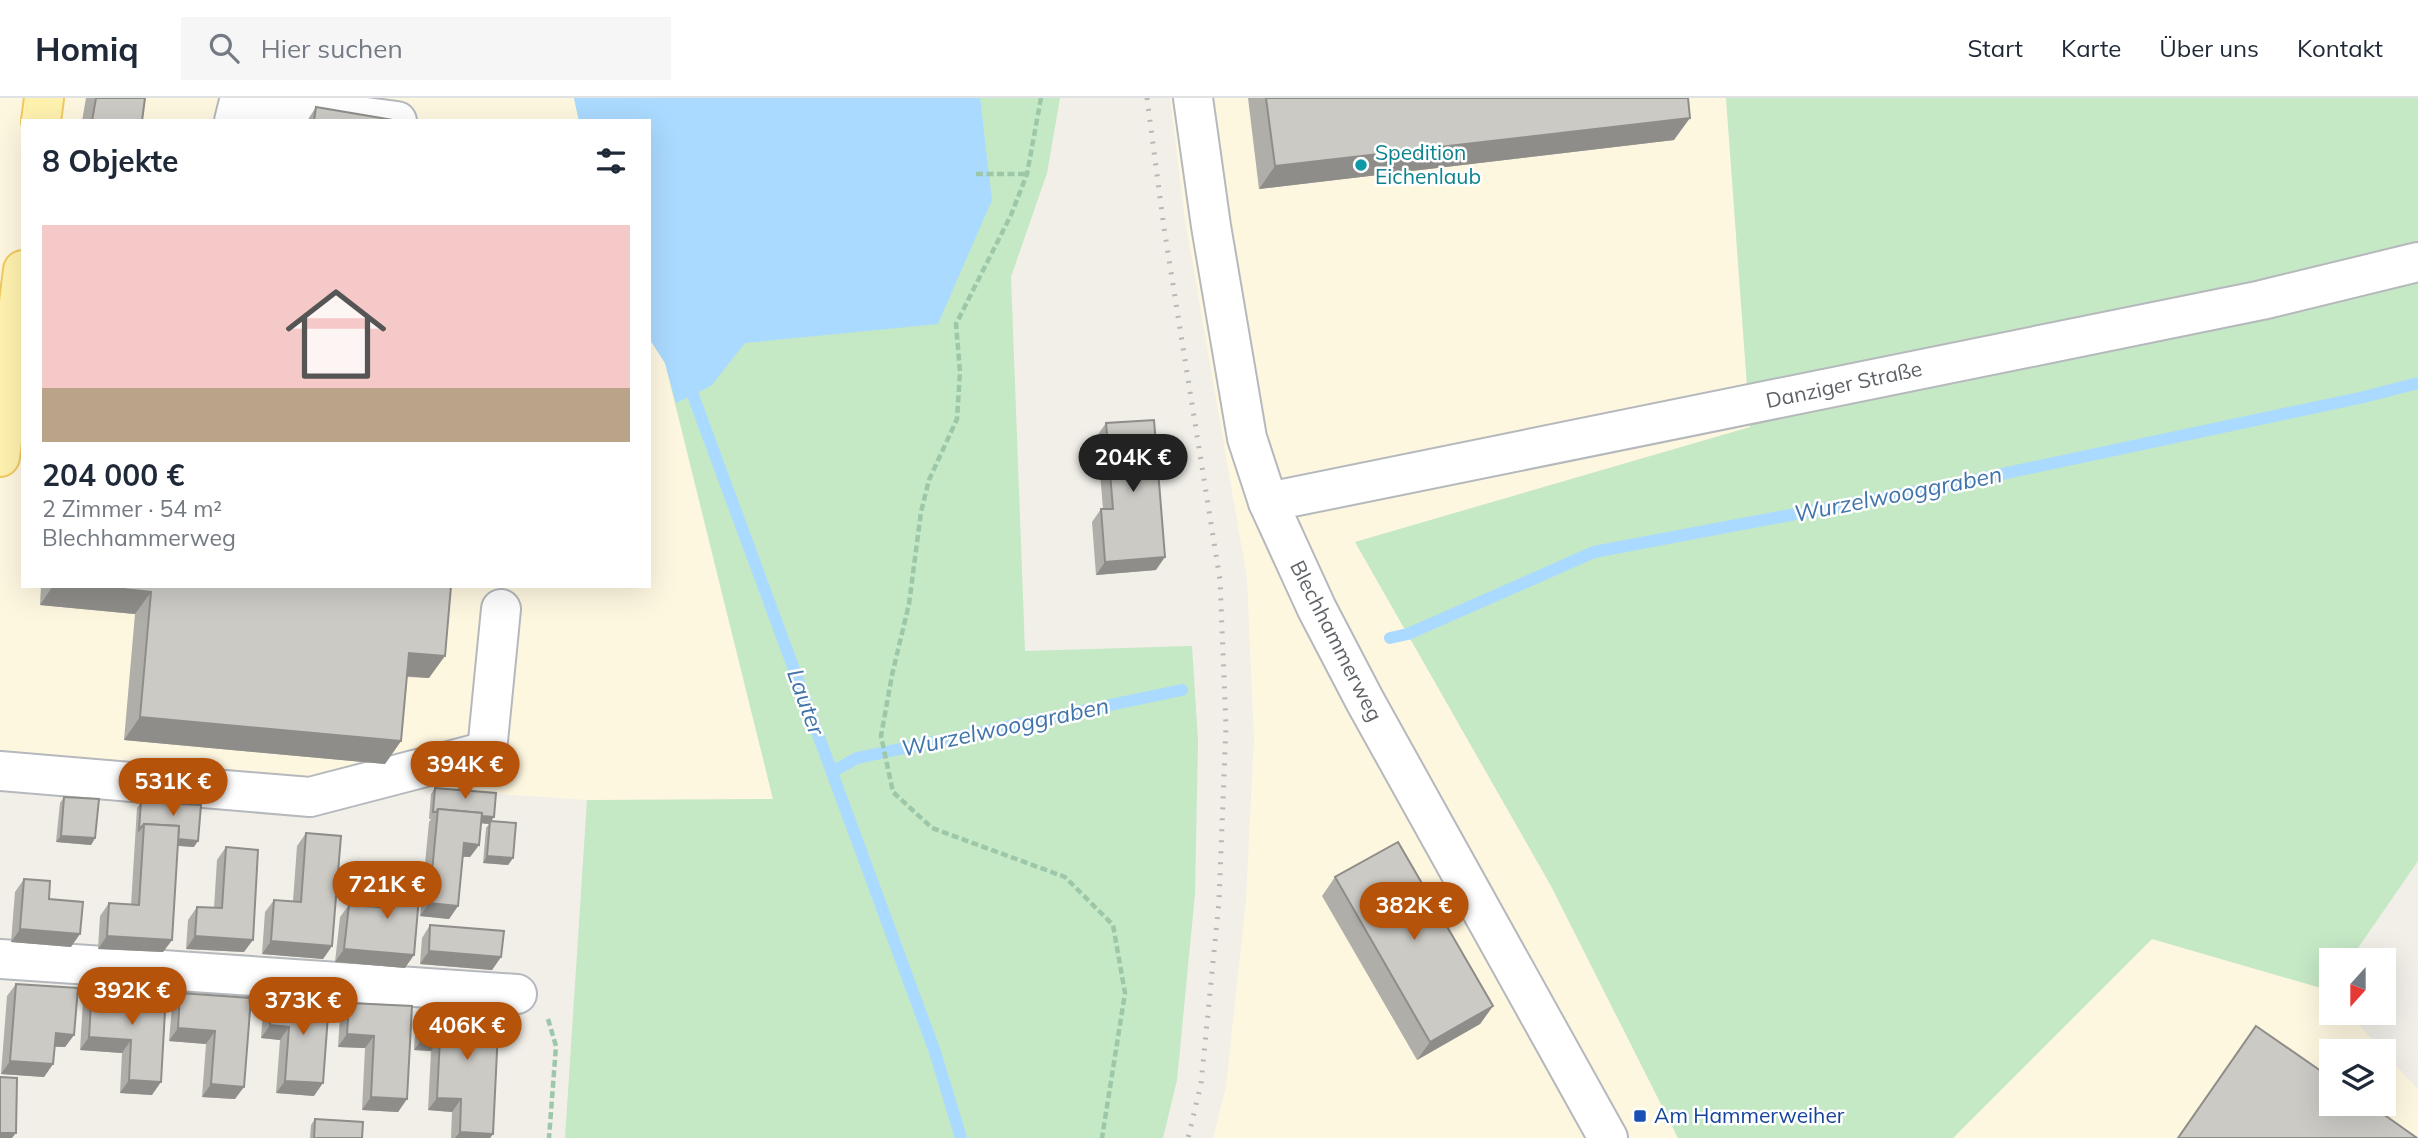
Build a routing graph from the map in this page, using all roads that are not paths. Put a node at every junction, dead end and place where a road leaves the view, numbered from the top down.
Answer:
1 (44, 98) edge
2 (412, 98) edge
3 (1193, 98) edge
4 (41, 119) edge
5 (234, 119) edge
6 (381, 119) edge
7 (410, 119) edge
8 (2418, 262) edge
9 (21, 283) edge
10 (0, 457) edge
11 (1268, 502) junction
12 (501, 609) dead end
13 (0, 771) edge
14 (0, 959) edge
15 (517, 994) road end
16 (1608, 1138) edge

1 - 4 main road
2 - 7 street
3 - 11 street, Blechhammerweg
5 - 6 street
8 - 11 street, Danziger Straße
9 - 10 main road
11 - 16 street, Blechhammerweg
12 - 13 street
14 - 15 street

